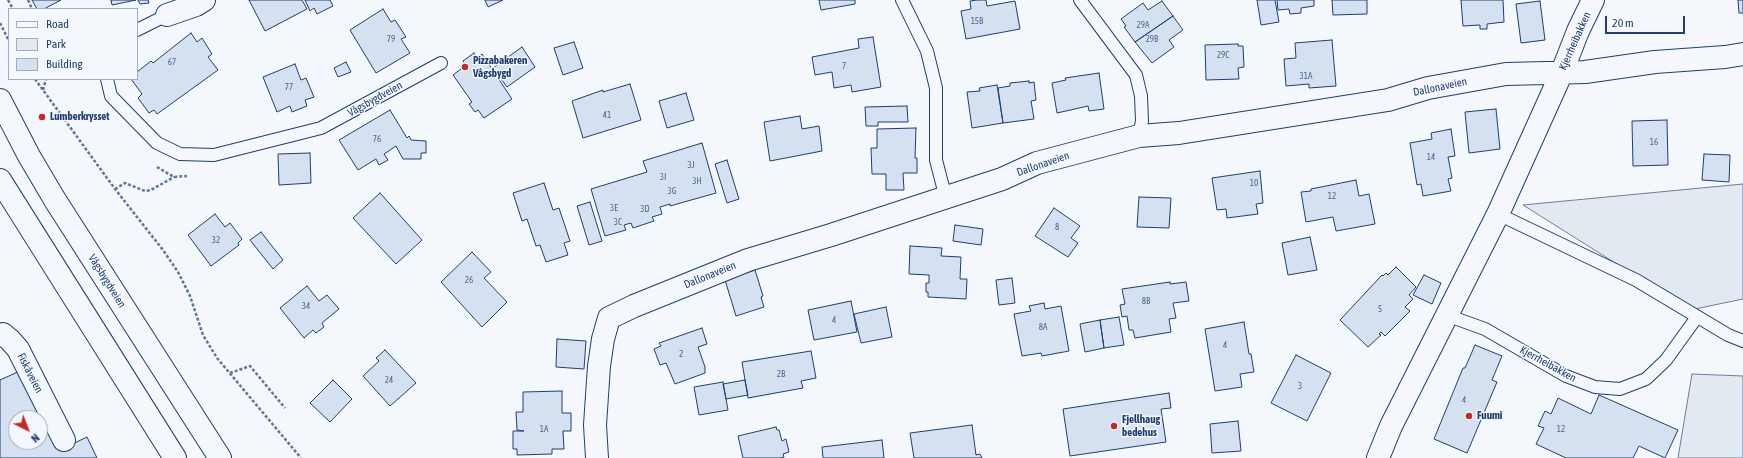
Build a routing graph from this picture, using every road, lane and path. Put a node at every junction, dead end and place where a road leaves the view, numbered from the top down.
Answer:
1 (204, 0) edge
2 (902, 0) edge
3 (1080, 0) edge
4 (1593, 0) edge
5 (167, 16) joint
6 (0, 23) edge
7 (138, 30) edge
8 (8, 39) edge
9 (1743, 54) edge
10 (441, 63) dead end
11 (1562, 72) junction
12 (36, 80) edge
13 (46, 80) edge
14 (107, 80) edge
15 (43, 90) junction
16 (0, 100) edge
17 (1138, 136) junction
18 (174, 177) dead end
19 (0, 180) edge
20 (115, 189) junction
21 (948, 195) junction
22 (1498, 214) junction
23 (1446, 315) junction
24 (1697, 318) junction
25 (0, 335) edge
26 (1743, 341) edge
27 (230, 373) junction
28 (285, 408) dead end
29 (152, 422) junction
30 (64, 440) dead end
31 (170, 458) edge
32 (175, 458) edge
33 (220, 458) edge
34 (301, 458) edge
35 (597, 458) edge
36 (1378, 458) edge

1 - 5 street
2 - 21 lane
3 - 17 lane
4 - 11 street, Kjerrheibakken
5 - 7 lane
6 - 8 path
9 - 11 street, Dallonaveien
10 - 14 lane, Vågsbygdveien
11 - 17 street, Dallonaveien
11 - 22 street, Kjerrheibakken
12 - 15 path
13 - 15 path
15 - 20 path
16 - 33 street, Vågsbygdveien
17 - 21 street, Dallonaveien
18 - 20 path
19 - 29 street
20 - 27 path
21 - 35 street, Dallonaveien
22 - 23 street, Kjerrheibakken
22 - 24 lane
23 - 24 lane, Kjerrheibakken
23 - 36 street, Kjerrheibakken
24 - 26 lane
25 - 30 street, Fiskåveien
27 - 28 path
27 - 34 path
29 - 31 street
29 - 32 street

